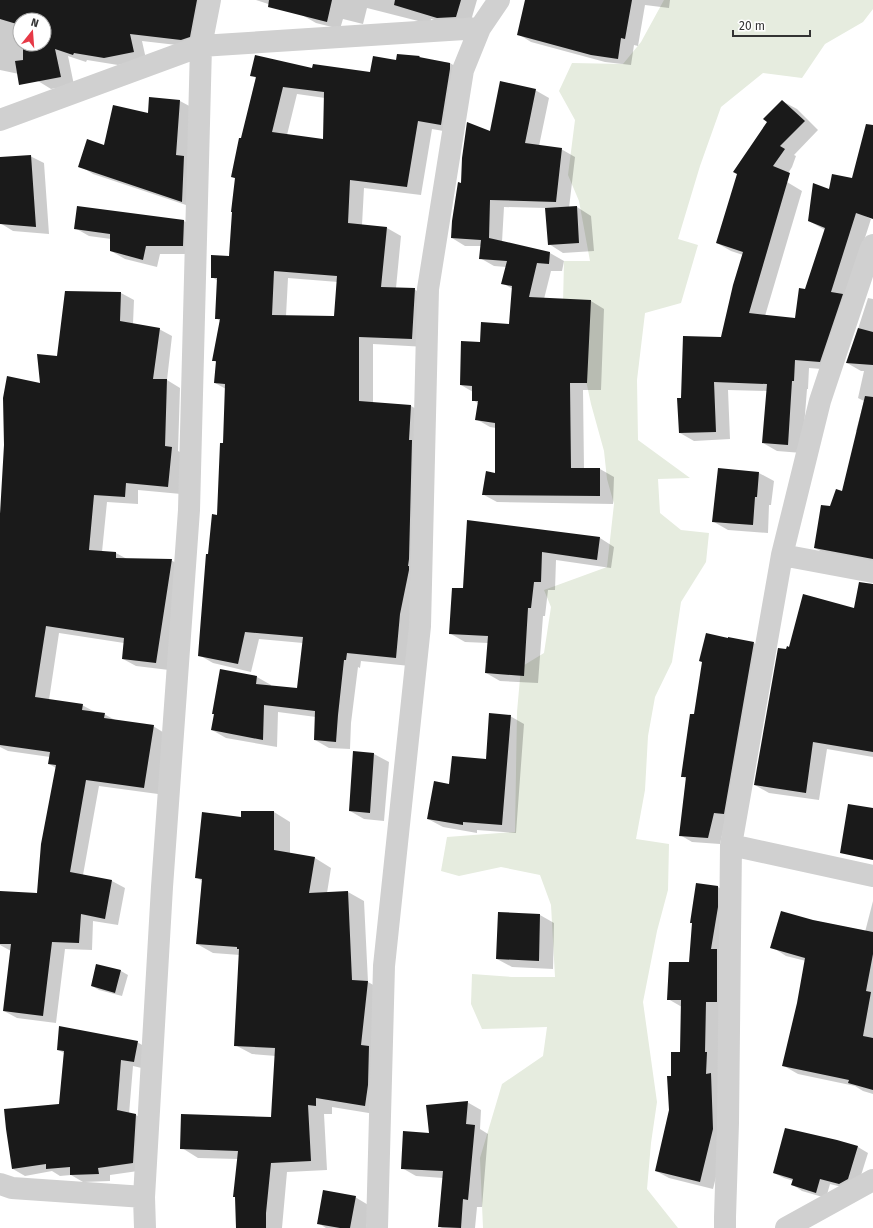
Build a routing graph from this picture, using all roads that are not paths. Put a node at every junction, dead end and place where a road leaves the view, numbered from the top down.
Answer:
1 (210, 0) edge
2 (499, 0) edge
3 (480, 28) junction
4 (202, 46) junction
5 (0, 120) edge
6 (873, 245) edge
7 (782, 555) junction
8 (873, 572) edge
9 (731, 845) junction
10 (873, 876) edge
11 (873, 1180) edge
12 (0, 1184) edge
13 (144, 1197) junction
14 (145, 1228) edge
15 (377, 1228) edge
16 (725, 1228) edge
17 (786, 1228) edge

1 - 4 street
2 - 3 street
3 - 4 street
3 - 15 street
4 - 5 street
4 - 13 street
6 - 7 street
7 - 8 street
7 - 9 street
9 - 10 street
9 - 16 street
11 - 17 street
12 - 13 street
13 - 14 street

